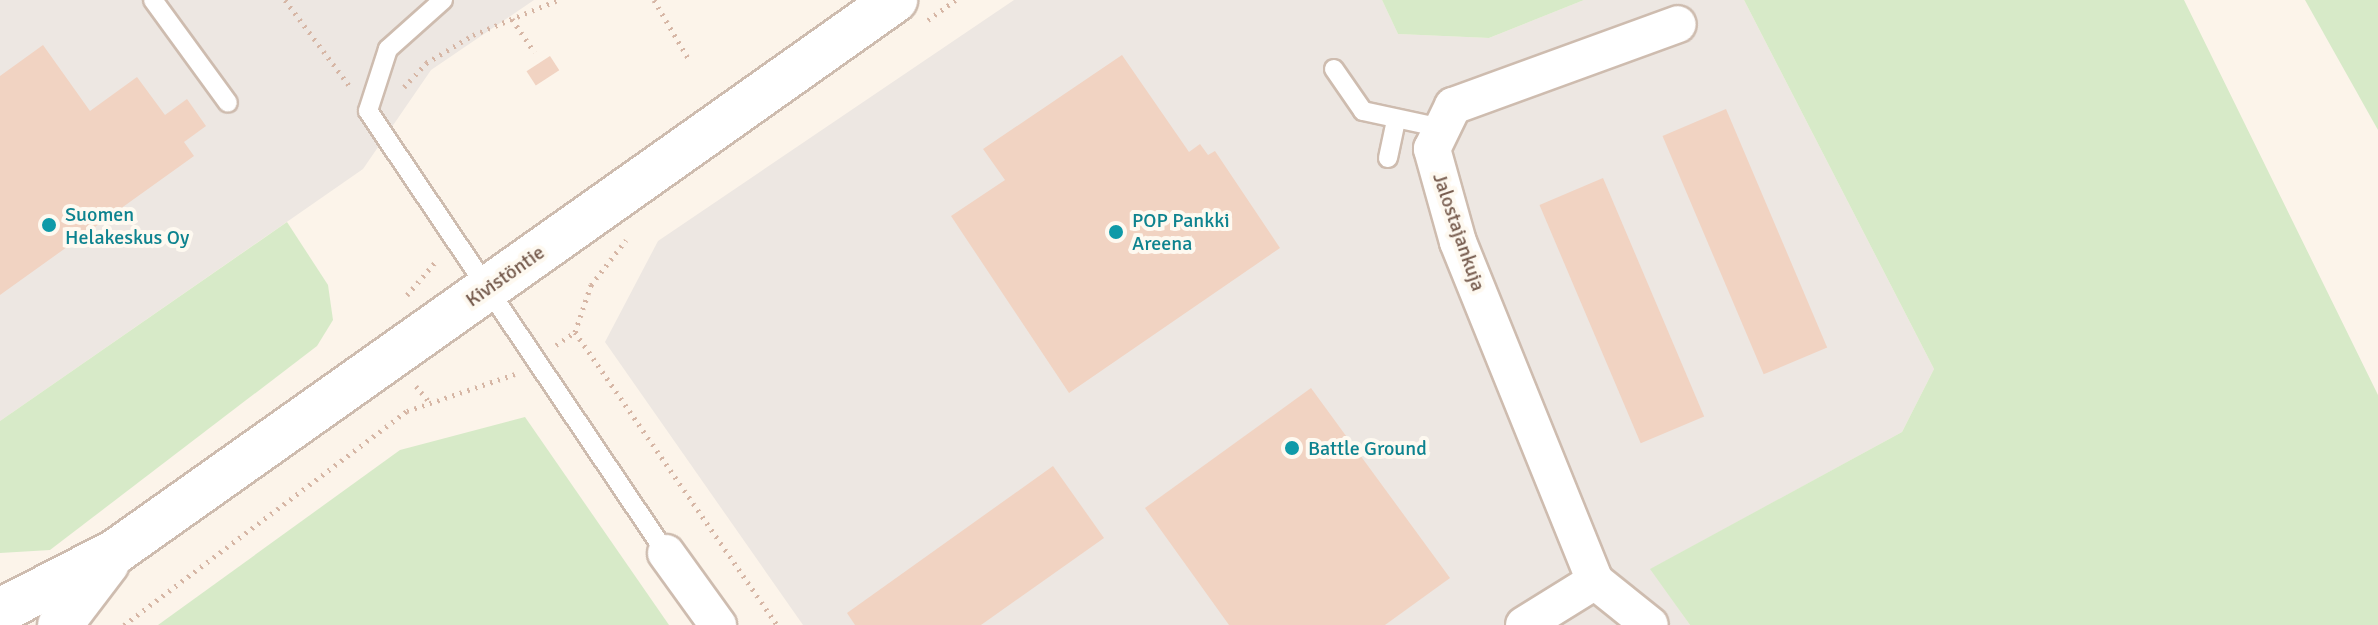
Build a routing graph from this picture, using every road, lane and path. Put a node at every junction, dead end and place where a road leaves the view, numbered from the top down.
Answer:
1 (153, 0) edge
2 (285, 0) edge
3 (443, 0) edge
4 (558, 0) edge
5 (654, 0) edge
6 (956, 0) edge
7 (907, 14) edge
8 (512, 19) junction
9 (1678, 24) dead end
10 (534, 52) dead end
11 (688, 58) dead end
12 (1334, 69) dead end
13 (228, 103) dead end
14 (373, 119) junction
15 (1396, 120) junction
16 (1437, 127) junction
17 (1388, 158) dead end
18 (636, 227) dead end
19 (488, 288) junction
20 (575, 332) junction
21 (533, 362) junction
22 (115, 552) junction
23 (666, 553) joint
24 (1595, 581) junction
25 (0, 611) edge
26 (60, 625) edge
27 (124, 625) edge
28 (718, 625) edge
29 (777, 625) edge
30 (1524, 625) edge
31 (1650, 625) edge

1 - 13 lane
2 - 14 path
3 - 14 lane
4 - 8 path
5 - 11 path
6 - 7 path
7 - 19 main road, Kivistöntie
8 - 10 path
8 - 14 path
9 - 16 street
12 - 15 lane
14 - 19 lane
15 - 16 lane
15 - 17 lane
16 - 24 street, Jalostajankuja
18 - 20 path
19 - 21 lane
19 - 22 main road, Kivistöntie
20 - 21 path
20 - 29 path
21 - 23 lane
21 - 27 path
22 - 25 main road, Kivistöntie
22 - 26 main road, Kivistöntie
23 - 28 street
24 - 30 street
24 - 31 street

